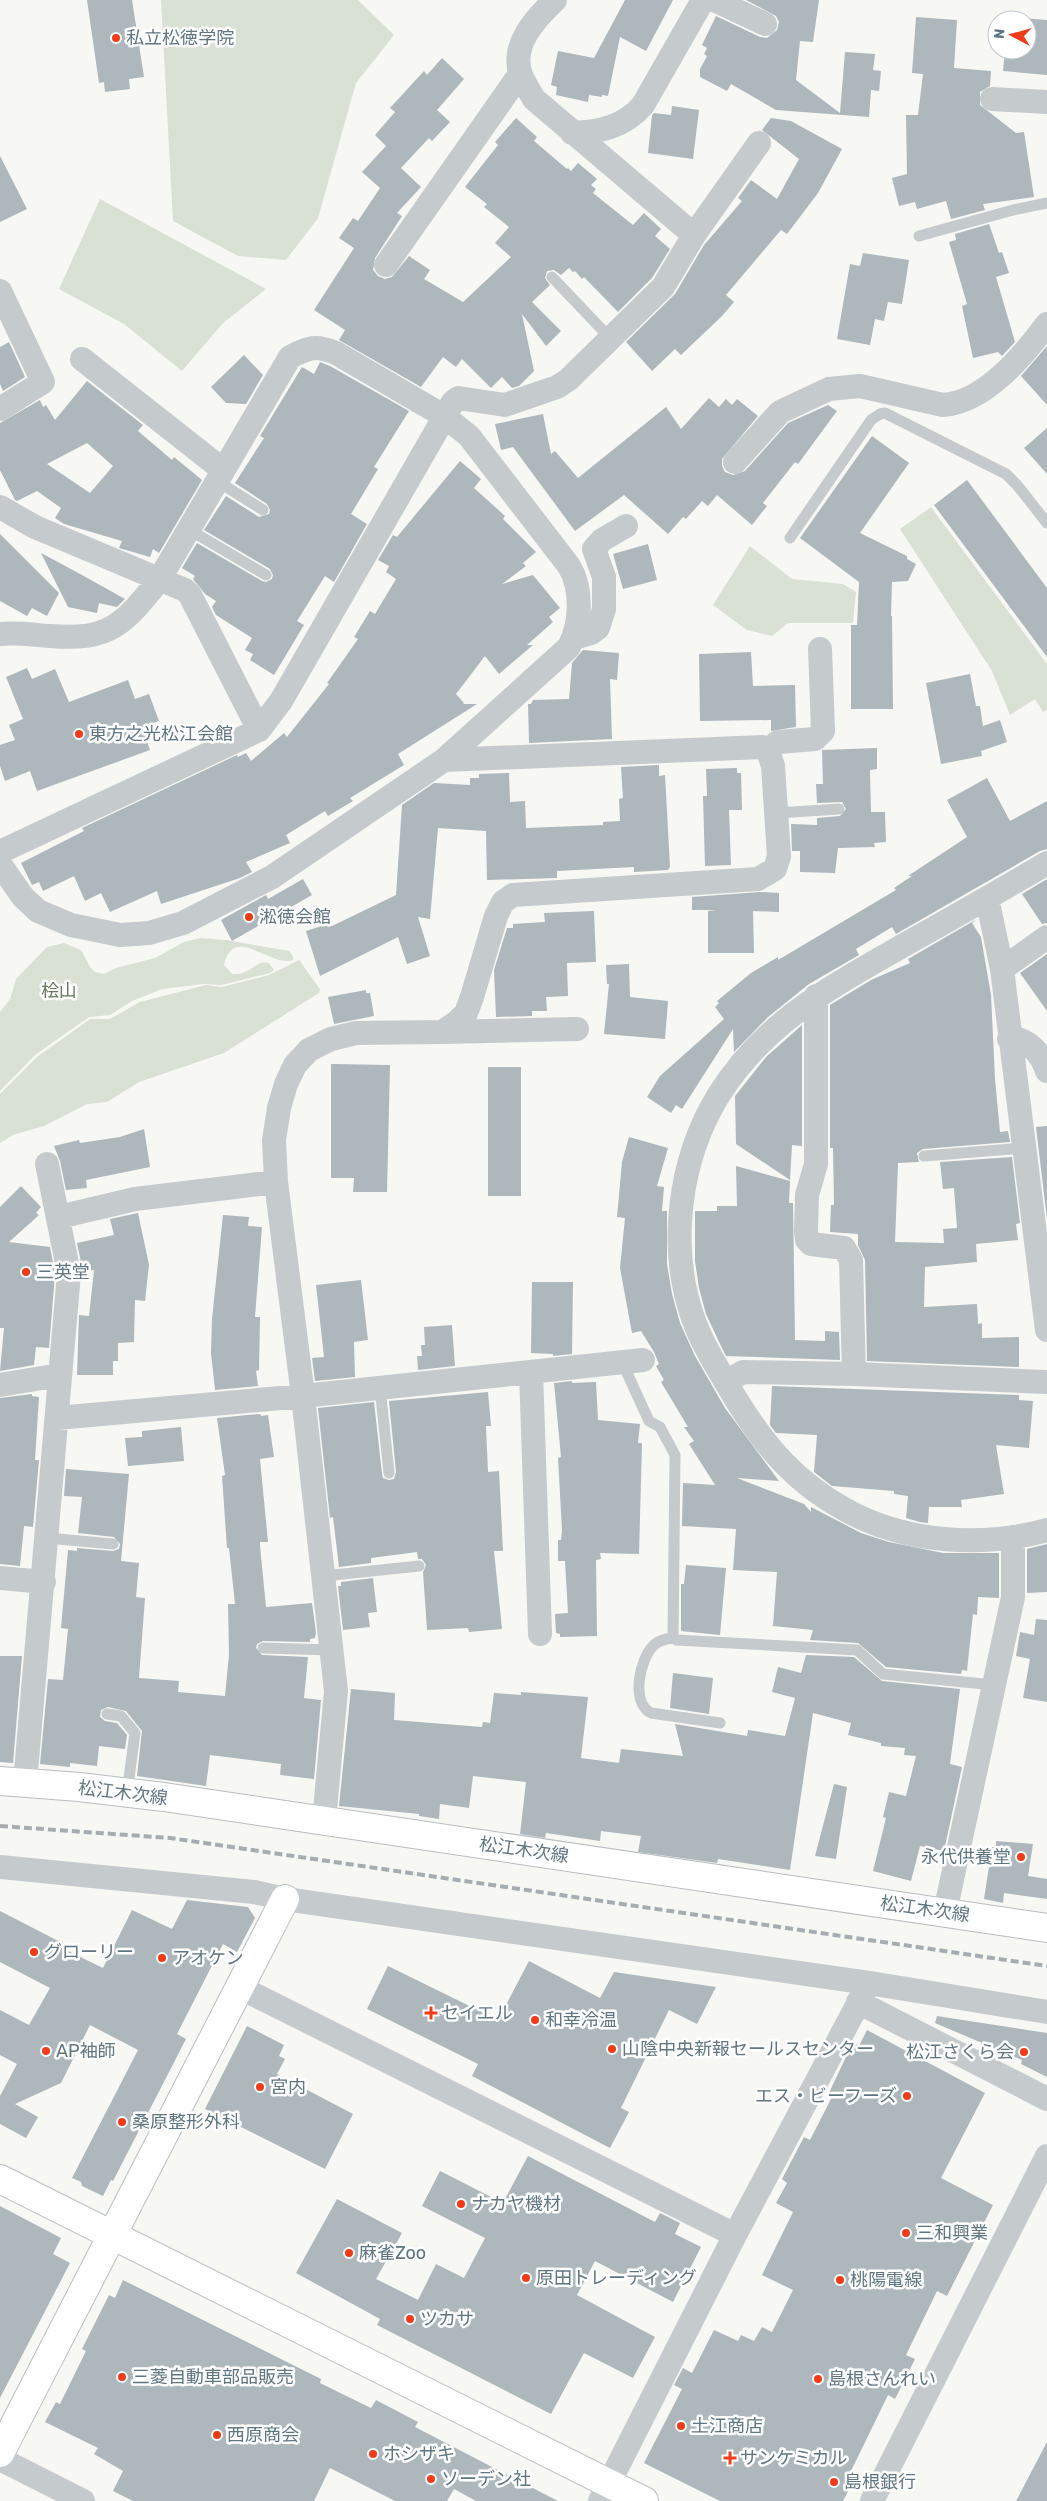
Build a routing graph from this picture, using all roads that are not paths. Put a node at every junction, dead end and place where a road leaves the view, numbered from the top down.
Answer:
1 (555, 0) edge
2 (703, 0) edge
3 (714, 0) edge
4 (765, 24) dead end
5 (520, 74) junction
6 (992, 99) dead end
7 (1047, 102) edge
8 (572, 133) junction
9 (759, 143) dead end
10 (1047, 203) edge
11 (694, 234) junction
12 (920, 236) dead end
13 (386, 265) dead end
14 (552, 277) dead end
15 (0, 291) edge
16 (1047, 324) edge
17 (610, 338) junction
18 (82, 358) dead end
19 (0, 409) edge
20 (444, 416) junction
21 (735, 462) dead end
22 (220, 476) junction
23 (0, 507) edge
24 (263, 510) dead end
25 (1047, 523) edge
26 (626, 526) dead end
27 (188, 529) junction
28 (790, 538) dead end
29 (266, 575) dead end
30 (159, 580) junction
31 (0, 634) edge
32 (574, 638) junction
33 (820, 649) dead end
34 (259, 730) junction
35 (768, 750) junction
36 (444, 760) junction
37 (839, 809) dead end
38 (776, 813) junction
39 (0, 852) edge
40 (1047, 863) edge
41 (0, 864) edge
42 (987, 898) junction
43 (1047, 937) edge
44 (1002, 968) junction
45 (816, 996) junction
46 (577, 1029) dead end
47 (442, 1032) junction
48 (1010, 1039) junction
49 (1047, 1071) edge
50 (1024, 1148) junction
51 (924, 1156) dead end
52 (47, 1164) dead end
53 (276, 1182) junction
54 (59, 1217) junction
55 (1044, 1290) edge
56 (1047, 1330) edge
57 (632, 1361) joint
58 (530, 1372) junction
59 (854, 1374) junction
60 (60, 1375) junction
61 (726, 1382) junction
62 (1047, 1382) edge
63 (0, 1385) edge
64 (380, 1387) junction
65 (303, 1396) junction
66 (58, 1418) junction
67 (388, 1473) dead end
68 (1047, 1530) edge
69 (47, 1538) junction
70 (1013, 1538) junction
71 (113, 1544) dead end
72 (419, 1566) dead end
73 (324, 1576) junction
74 (0, 1578) edge
75 (44, 1582) junction
76 (540, 1634) dead end
77 (672, 1638) junction
78 (263, 1648) dead end
79 (332, 1650) junction
80 (994, 1685) junction
81 (108, 1714) dead end
82 (720, 1723) dead end
83 (13, 1782) edge
84 (127, 1793) junction
85 (324, 1820) junction
86 (0, 1867) edge
87 (286, 1899) junction
88 (944, 1912) junction
89 (1047, 1928) edge
90 (241, 1988) junction
91 (863, 1992) junction
92 (1047, 2012) edge
93 (1047, 2099) edge
94 (1047, 2156) edge
95 (0, 2179) edge
96 (111, 2234) junction
97 (735, 2235) junction
98 (0, 2453) edge
99 (0, 2459) edge
100 (605, 2492) edge
101 (83, 2501) edge
102 (644, 2501) edge
103 (872, 2501) edge

1 - 5 street
2 - 8 street
3 - 4 street
5 - 8 street
5 - 13 street
6 - 7 street
8 - 11 street
9 - 11 street
10 - 12 lane
11 - 17 street
14 - 17 lane
15 - 19 street
16 - 21 street
17 - 20 street
18 - 22 street
20 - 22 street
20 - 32 street
20 - 34 street
22 - 24 lane
22 - 27 street
23 - 30 street
25 - 28 lane
26 - 32 street
27 - 29 lane
27 - 30 street
30 - 31 street
30 - 34 street
32 - 36 street
33 - 35 street
34 - 39 street
35 - 36 street
35 - 38 street
36 - 41 street
37 - 38 lane
38 - 47 street
40 - 42 street
42 - 44 street
42 - 45 street
43 - 44 street
44 - 48 street
45 - 59 street
45 - 61 street
46 - 47 street
47 - 53 street
48 - 49 street
48 - 50 street
50 - 51 lane
50 - 55 street
52 - 54 street
53 - 54 street
53 - 65 street
54 - 60 street
55 - 56 street
57 - 58 street
57 - 77 lane
58 - 64 street
58 - 76 street
59 - 61 street
59 - 62 street
60 - 63 street
60 - 66 street
61 - 70 street
64 - 65 street
64 - 67 lane
65 - 66 street
65 - 73 street
66 - 69 street
68 - 70 street
69 - 71 lane
69 - 75 street
70 - 80 street
72 - 73 lane
73 - 79 street
74 - 75 street
75 - 83 street
77 - 80 lane
77 - 82 lane
78 - 79 lane
79 - 85 street
80 - 88 street
81 - 84 lane
83 - 84 street, 松江木次線
84 - 85 street, 松江木次線
85 - 88 street, 松江木次線
86 - 87 street
87 - 90 street
87 - 91 street
88 - 89 street, 松江木次線
90 - 96 street
90 - 97 street
91 - 92 street
91 - 93 street
91 - 97 street
94 - 103 street
95 - 96 street
96 - 98 street
96 - 100 street
97 - 100 street
99 - 101 street
100 - 102 street

